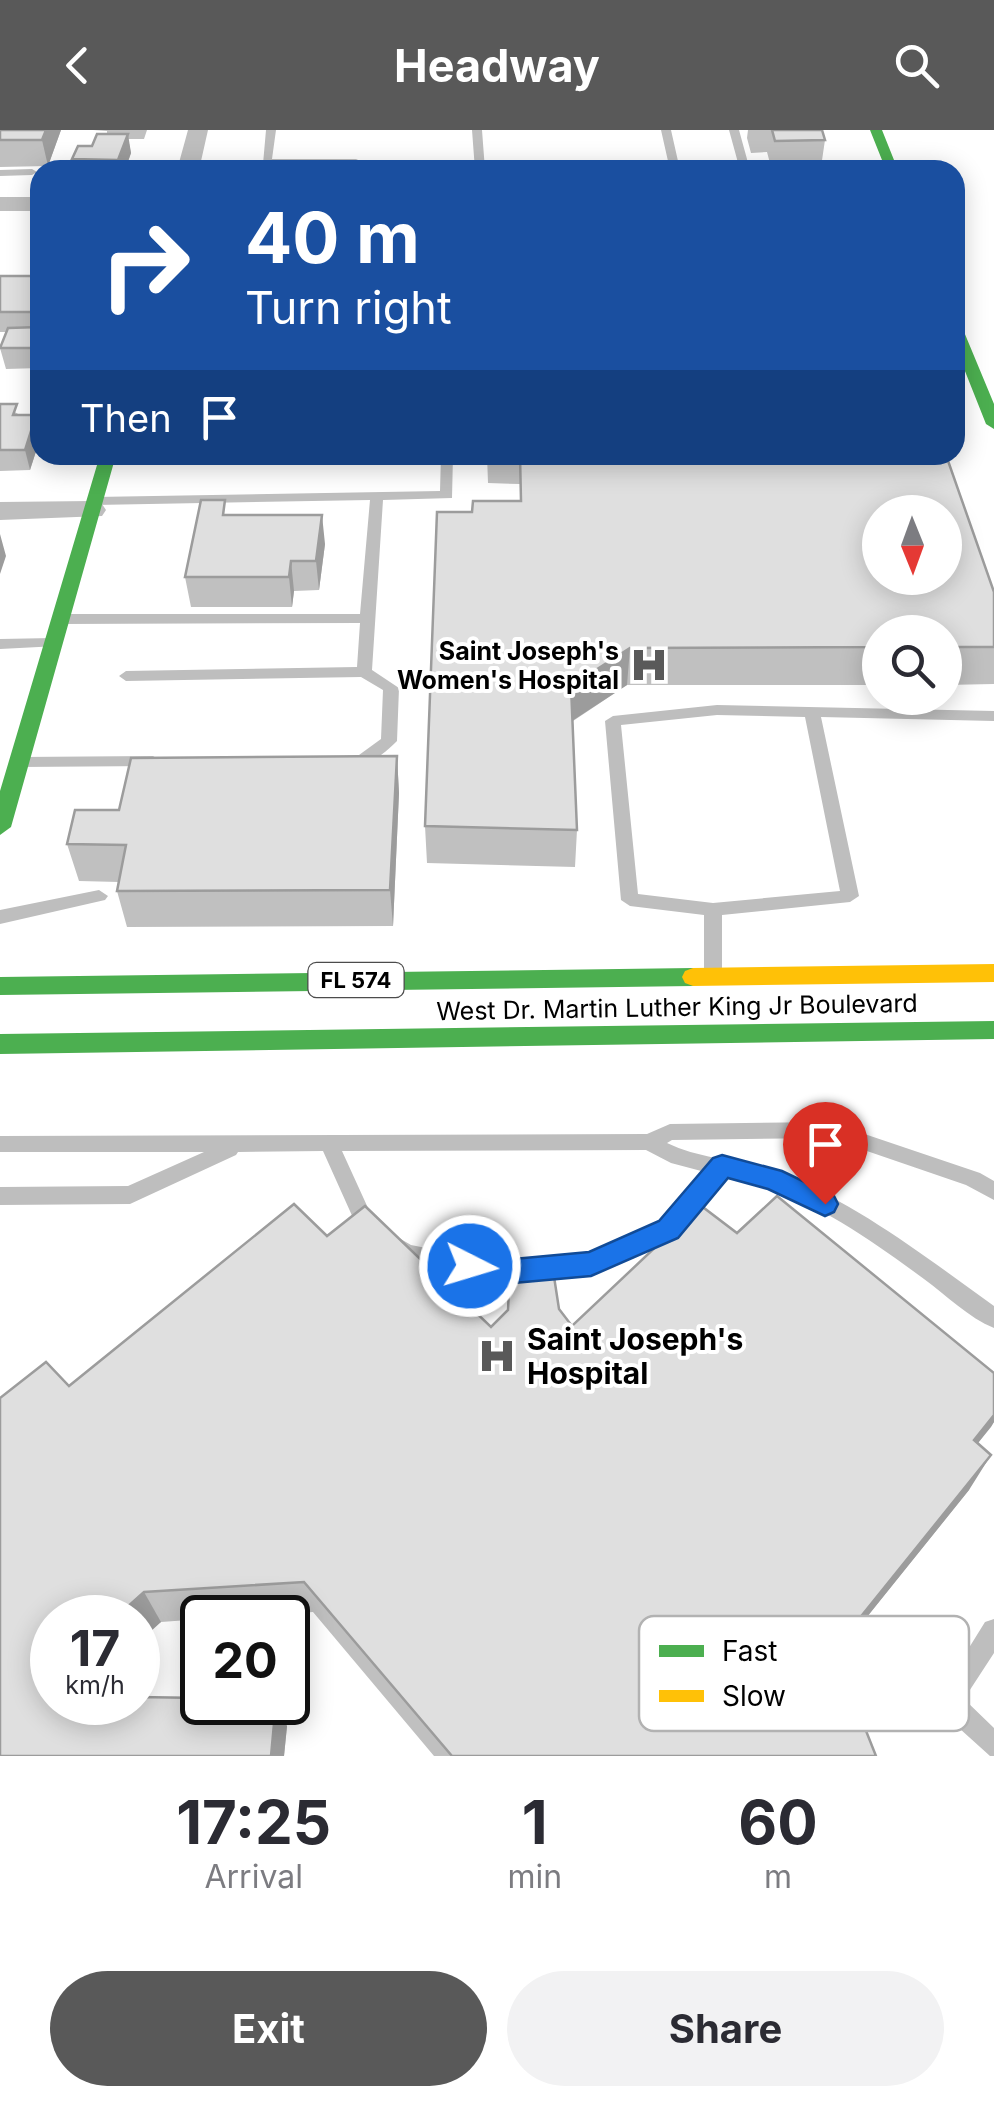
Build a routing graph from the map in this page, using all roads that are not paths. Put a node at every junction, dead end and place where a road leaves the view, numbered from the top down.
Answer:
1 (198, 130) edge
2 (272, 130) edge
3 (477, 130) edge
4 (666, 130) edge
5 (734, 130) edge
6 (876, 130) edge
7 (190, 160) edge
8 (268, 160) edge
9 (479, 160) edge
10 (673, 160) edge
11 (743, 160) edge
12 (888, 160) edge
13 (0, 172) edge
14 (30, 172) edge
15 (0, 204) edge
16 (30, 204) edge
17 (965, 352) edge
18 (994, 424) edge
19 (105, 465) edge
20 (447, 465) edge
21 (377, 496) junction
22 (94, 505) junction
23 (0, 511) edge
24 (367, 618) junction
25 (60, 619) junction
26 (54, 643) junction
27 (0, 644) edge
28 (364, 672) junction
29 (126, 676) dead end
30 (812, 713) junction
31 (994, 716) edge
32 (323, 760) edge
33 (168, 761) edge
34 (20, 762) junction
35 (0, 827) edge
36 (99, 896) dead end
37 (712, 909) junction
38 (0, 917) edge
39 (994, 973) edge
40 (713, 975) junction
41 (0, 986) edge
42 (994, 1030) edge
43 (0, 1044) edge
44 (649, 1142) junction
45 (0, 1144) edge
46 (237, 1145) junction
47 (330, 1146) junction
48 (722, 1166) junction
49 (994, 1191) edge
50 (0, 1196) edge
51 (994, 1318) edge
52 (994, 1631) edge
53 (969, 1670) edge
54 (969, 1722) edge
55 (994, 1745) edge

1 - 7 street
2 - 8 lane
3 - 9 lane
4 - 10 lane
5 - 11 lane
6 - 12 main road
13 - 14 lane
15 - 16 street
17 - 18 main road
19 - 22 main road
20 - 21 lane
21 - 22 lane
21 - 24 lane
22 - 23 street
22 - 25 main road
24 - 25 lane
24 - 28 lane
25 - 26 main road
26 - 27 lane
26 - 34 main road
28 - 29 lane
28 - 32 lane
30 - 31 lane
30 - 37 lane
30 - 37 lane
33 - 34 lane
34 - 35 main road
36 - 38 lane
37 - 40 lane
39 - 40 main road, West Dr. Martin Luther King Jr Boulevard / FL 574
40 - 41 main road, West Dr. Martin Luther King Jr Boulevard / FL 574
42 - 43 main road, West Dr. Martin Luther King Jr Boulevard
44 - 47 lane
44 - 48 lane
44 - 49 lane
45 - 46 lane
46 - 47 lane
46 - 50 lane
47 - 48 lane
48 - 51 lane
52 - 53 lane
54 - 55 lane

